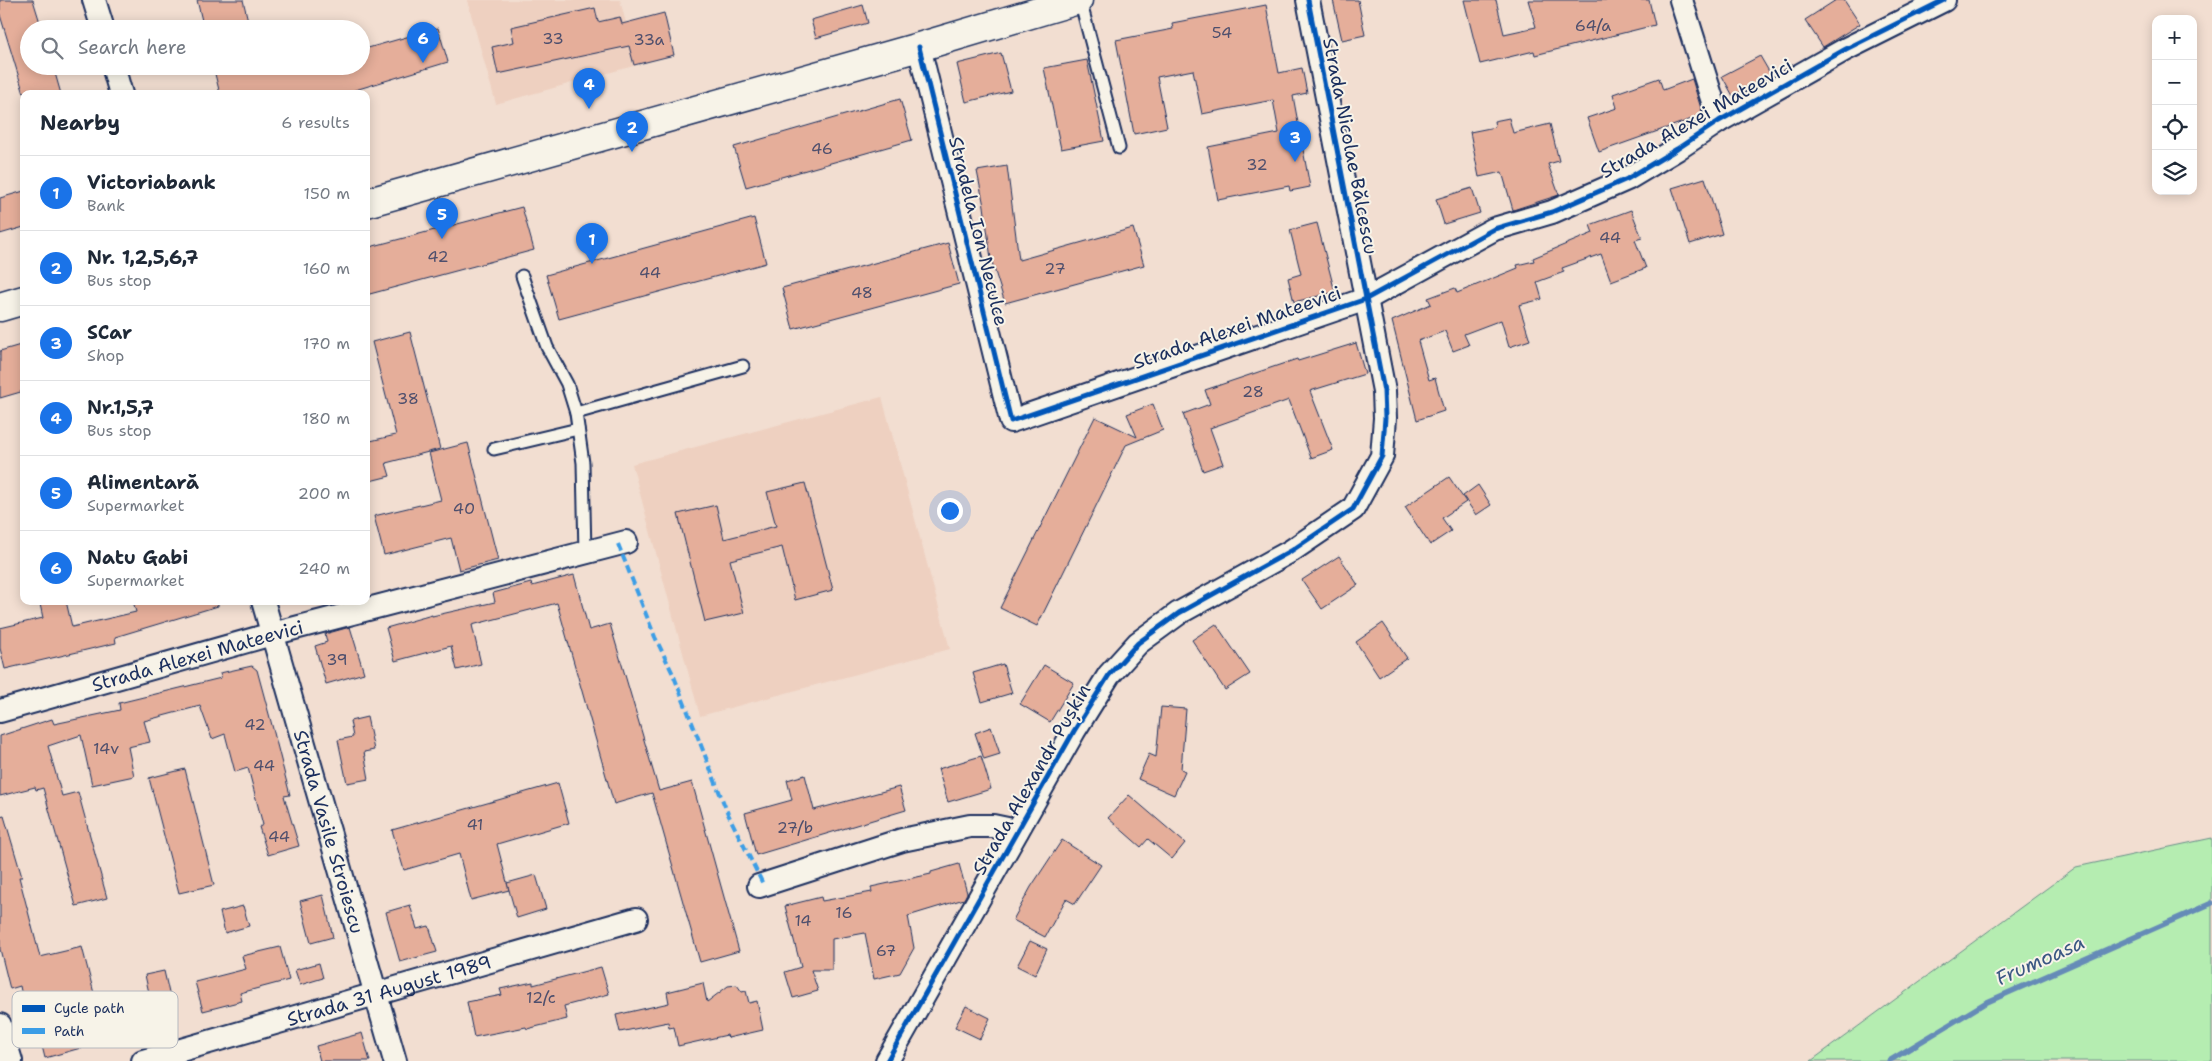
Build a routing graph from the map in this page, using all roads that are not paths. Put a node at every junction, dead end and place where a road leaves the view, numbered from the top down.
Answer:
1 (94, 0) edge
2 (1079, 0) edge
3 (1308, 0) edge
4 (1681, 0) edge
5 (1944, 0) edge
6 (100, 20) edge
7 (919, 47) junction
8 (116, 75) edge
9 (120, 90) edge
10 (1719, 121) junction
11 (1119, 148) dead end
12 (370, 202) edge
13 (522, 276) dead end
14 (1366, 299) junction
15 (20, 301) edge
16 (0, 307) edge
17 (743, 366) dead end
18 (576, 413) junction
19 (1010, 421) joint
20 (578, 429) junction
21 (494, 449) dead end
22 (626, 542) dead end
23 (585, 553) junction
24 (264, 605) edge
25 (272, 634) junction
26 (0, 710) edge
27 (1017, 831) junction
28 (759, 886) dead end
29 (636, 919) dead end
30 (376, 993) junction
31 (0, 1025) edge
32 (11, 1061) edge
33 (142, 1061) edge
34 (395, 1061) edge
35 (887, 1061) edge

1 - 6 street
2 - 7 main road
2 - 11 lane
3 - 14 street, Strada Nicolae Bălcescu
4 - 10 street
5 - 10 street, Strada Alexei Mateevici
7 - 12 main road
7 - 19 street, Stradela Ion Neculce
8 - 9 street
10 - 14 street, Strada Alexei Mateevici
13 - 18 lane
14 - 19 street, Strada Alexei Mateevici
14 - 27 street, Strada Alexandr Pușkin
15 - 16 main road
17 - 18 lane
18 - 20 lane
20 - 21 lane
20 - 23 lane
22 - 23 street, Strada Alexei Mateevici
23 - 25 street, Strada Alexei Mateevici
24 - 25 street, Strada Vasile Stroiescu
25 - 26 street, Strada Alexei Mateevici
25 - 30 street, Strada Vasile Stroiescu
27 - 28 street
27 - 35 street, Strada Alexandr Pușkin
29 - 30 street, Strada 31 August 1989
30 - 33 street, Strada 31 August 1989
30 - 34 street, Strada Vasile Stroiescu
31 - 32 street

